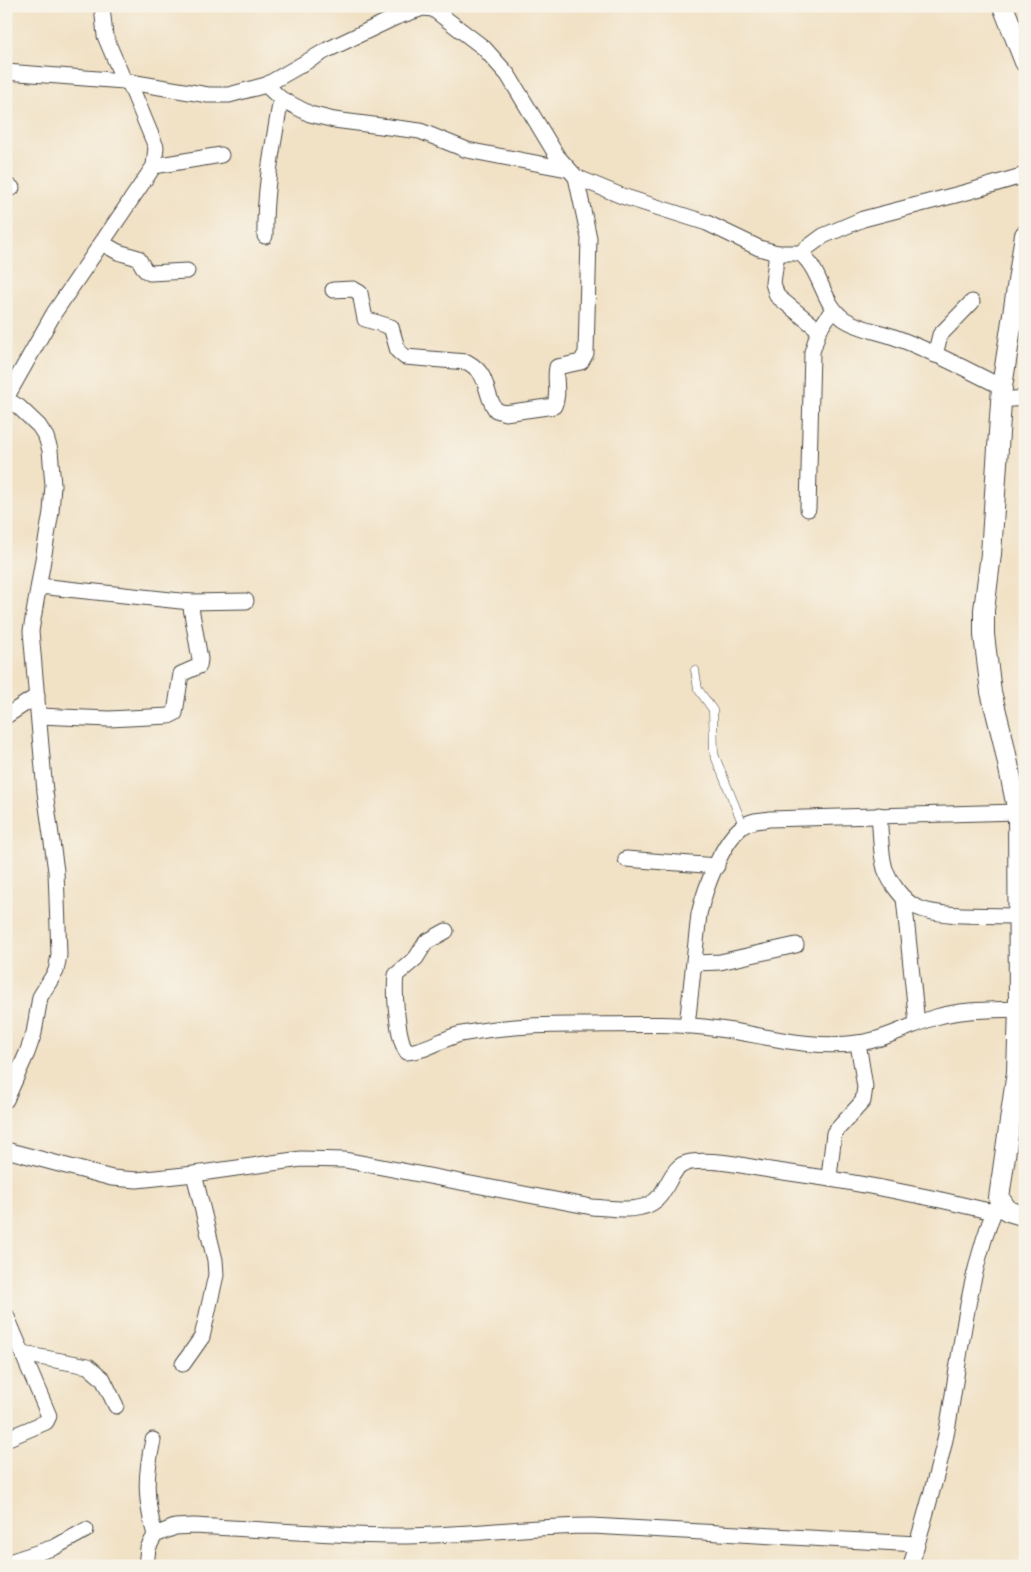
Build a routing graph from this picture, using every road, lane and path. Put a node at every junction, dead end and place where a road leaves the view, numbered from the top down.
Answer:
1 (102, 6) edge
2 (1003, 6) edge
3 (438, 9) edge
4 (1025, 62) edge
5 (6, 72) edge
6 (126, 82) junction
7 (266, 85) junction
8 (281, 99) junction
9 (221, 155) dead end
10 (154, 166) junction
11 (572, 173) junction
12 (1025, 175) edge
13 (1025, 235) edge
14 (265, 236) dead end
15 (102, 243) junction
16 (777, 253) junction
17 (800, 253) junction
18 (187, 271) dead end
19 (333, 290) dead end
20 (972, 302) dead end
21 (833, 309) junction
22 (819, 330) junction
23 (935, 355) junction
24 (1002, 393) junction
25 (1025, 398) edge
26 (6, 399) edge
27 (808, 509) dead end
28 (39, 586) junction
29 (246, 601) dead end
30 (190, 602) junction
31 (695, 670) dead end
32 (37, 696) junction
33 (6, 716) edge
34 (39, 716) junction
35 (1018, 812) junction
36 (879, 815) junction
37 (743, 825) junction
38 (626, 859) dead end
39 (717, 866) junction
40 (904, 898) junction
41 (1019, 916) junction
42 (446, 931) dead end
43 (796, 945) dead end
44 (694, 963) junction
45 (1019, 1009) junction
46 (918, 1024) junction
47 (688, 1026) junction
48 (858, 1043) junction
49 (12, 1069) edge
50 (6, 1100) edge
51 (6, 1150) edge
52 (194, 1174) junction
53 (829, 1178) junction
54 (996, 1205) junction
55 (1025, 1216) edge
56 (6, 1314) edge
57 (23, 1354) junction
58 (183, 1364) dead end
59 (116, 1406) dead end
60 (6, 1439) edge
61 (153, 1440) dead end
62 (86, 1530) dead end
63 (155, 1535) junction
64 (916, 1544) junction
65 (6, 1564) edge
66 (146, 1566) edge
67 (911, 1566) edge

1 - 6 street
2 - 4 street
3 - 7 street
3 - 11 street
5 - 6 street
6 - 7 street
6 - 10 street
7 - 8 street
8 - 11 street
8 - 14 street
9 - 10 street
10 - 15 street
11 - 16 street
11 - 19 street
12 - 17 street
13 - 24 street
15 - 18 street
15 - 26 street
16 - 17 street
16 - 22 street
17 - 21 street
20 - 23 street
21 - 22 street
21 - 23 street
22 - 27 street
23 - 24 street
24 - 25 street
24 - 35 street
26 - 28 street
28 - 30 street
28 - 32 street
29 - 30 street
30 - 34 street
31 - 37 lane
32 - 33 street
32 - 34 street
34 - 49 street
35 - 36 street
35 - 41 street
36 - 37 street
36 - 40 street
37 - 39 street
38 - 39 street
39 - 44 street
40 - 41 street
40 - 46 street
41 - 45 street
42 - 47 street
43 - 44 street
44 - 47 street
45 - 46 street
45 - 54 street
46 - 48 street
47 - 48 street
48 - 53 street
49 - 50 street
51 - 52 street
52 - 53 street
52 - 58 street
53 - 54 street
54 - 55 street
54 - 64 street
56 - 57 street
57 - 59 street
57 - 60 street
61 - 63 street
62 - 65 street
63 - 64 street
63 - 66 street
64 - 67 street

